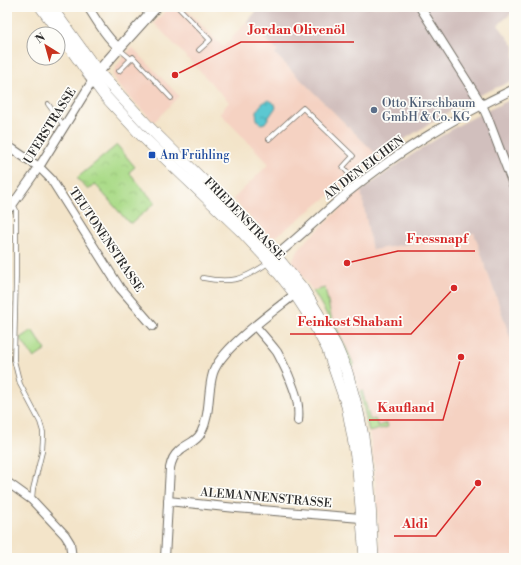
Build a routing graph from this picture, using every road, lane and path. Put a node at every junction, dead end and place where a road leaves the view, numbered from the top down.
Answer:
1 (41, 7) edge
2 (51, 7) edge
3 (88, 7) edge
4 (156, 7) edge
5 (178, 7) edge
6 (420, 7) edge
7 (119, 48) junction
8 (199, 50) dead end
9 (131, 59) junction
10 (119, 71) dead end
11 (95, 76) junction
12 (514, 89) edge
13 (171, 98) dead end
14 (48, 104) dead end
15 (482, 105) junction
16 (64, 126) junction
17 (269, 139) dead end
18 (7, 143) edge
19 (40, 167) junction
20 (358, 185) junction
21 (514, 187) edge
22 (13, 204) junction
23 (7, 211) edge
24 (273, 259) junction
25 (203, 278) dead end
26 (295, 294) junction
27 (153, 326) dead end
28 (255, 326) junction
29 (298, 422) dead end
30 (7, 482) edge
31 (32, 500) junction
32 (168, 502) junction
33 (361, 518) junction
34 (72, 558) edge
35 (165, 558) edge
36 (365, 558) edge
37 (373, 558) edge

1 - 11 main road, FRIEDENSTRASSE
2 - 11 main road, FRIEDENSTRASSE
3 - 7 street
4 - 7 street
5 - 8 lane
6 - 15 street
7 - 9 lane
7 - 11 street
9 - 10 lane
9 - 13 lane
11 - 16 street, UFERSTRASSE
11 - 24 main road, FRIEDENSTRASSE
12 - 15 street, AN DEN EICHEN
14 - 16 lane
15 - 20 street, AN DEN EICHEN
15 - 21 street
16 - 19 street, UFERSTRASSE
17 - 20 lane
18 - 19 street, TEUTONENSTRASSE
19 - 22 street, UFERSTRASSE
19 - 27 street, TEUTONENSTRASSE
20 - 24 street, AN DEN EICHEN
22 - 23 street, UFERSTRASSE
22 - 31 lane
24 - 25 lane
24 - 26 main road, FRIEDENSTRASSE
24 - 37 main road, FRIEDENSTRASSE
26 - 28 street
26 - 33 main road, FRIEDENSTRASSE
28 - 29 street
28 - 32 street
30 - 31 street
31 - 34 street
32 - 33 street, ALEMANNENSTRASSE
32 - 35 street
33 - 36 main road, FRIEDENSTRASSE

